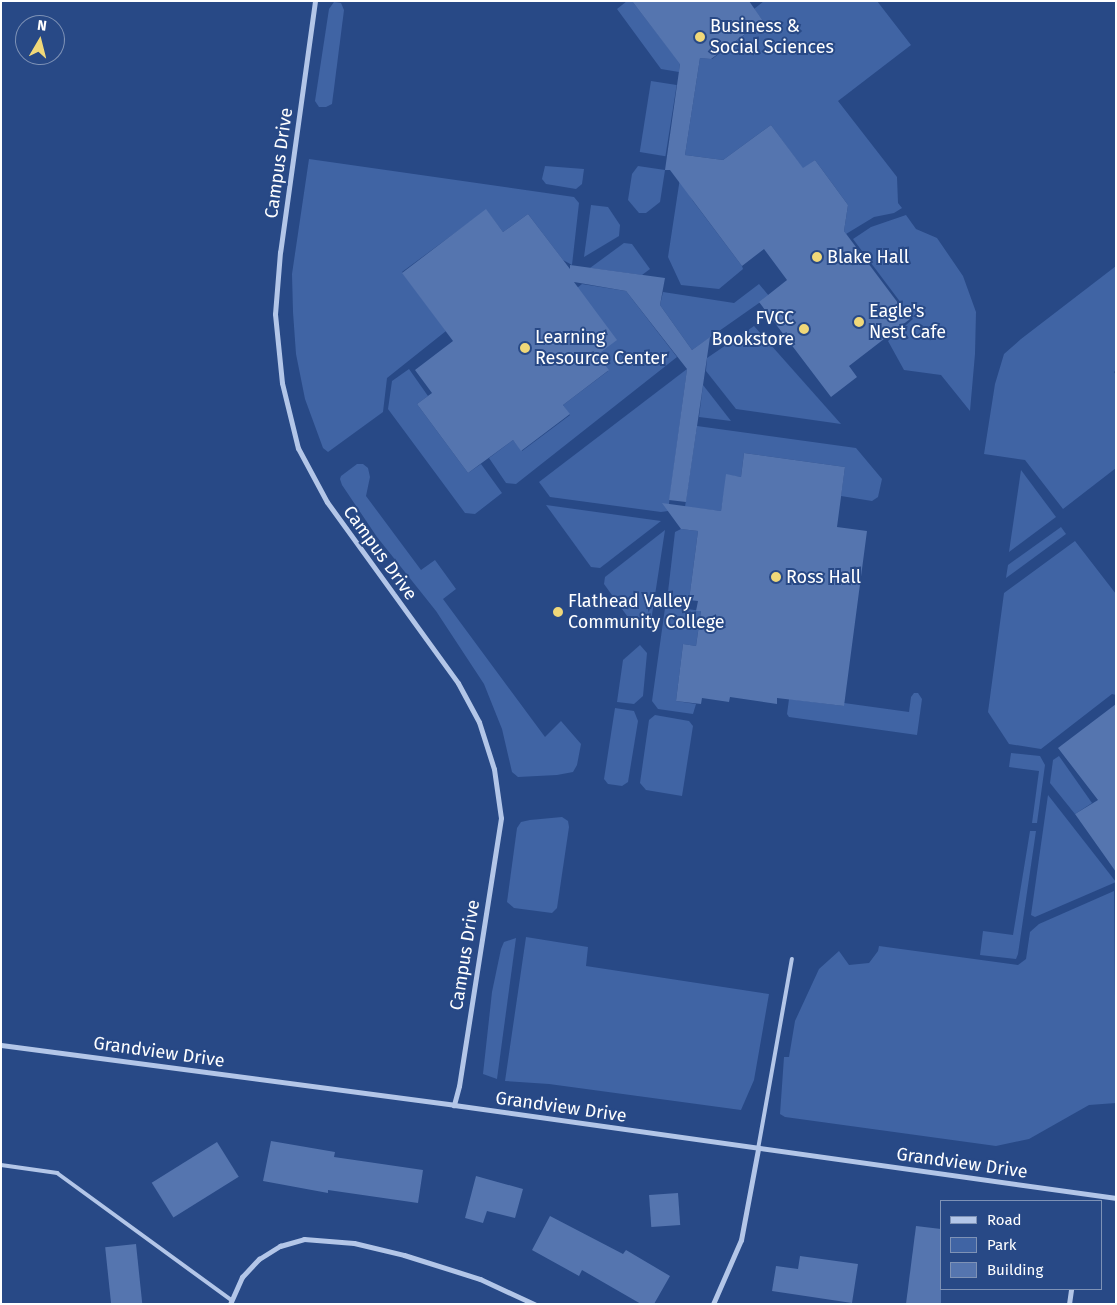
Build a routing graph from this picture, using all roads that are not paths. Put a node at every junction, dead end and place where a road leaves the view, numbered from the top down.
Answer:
1 (315, 1) edge
2 (792, 960) dead end
3 (1, 1046) edge
4 (454, 1105) junction
5 (758, 1149) junction
6 (1, 1165) edge
7 (1085, 1194) junction
8 (1116, 1198) edge
9 (1084, 1200) edge
10 (1071, 1290) edge
11 (230, 1302) edge
12 (534, 1304) edge
13 (713, 1304) edge
14 (1069, 1304) edge

1 - 4 street, Campus Drive
2 - 5 lane
3 - 4 street, Grandview Drive
4 - 5 street, Grandview Drive
5 - 7 street, Grandview Drive
5 - 13 street
6 - 11 lane
7 - 8 street, Grandview Drive
7 - 9 street
10 - 14 street
11 - 12 street

